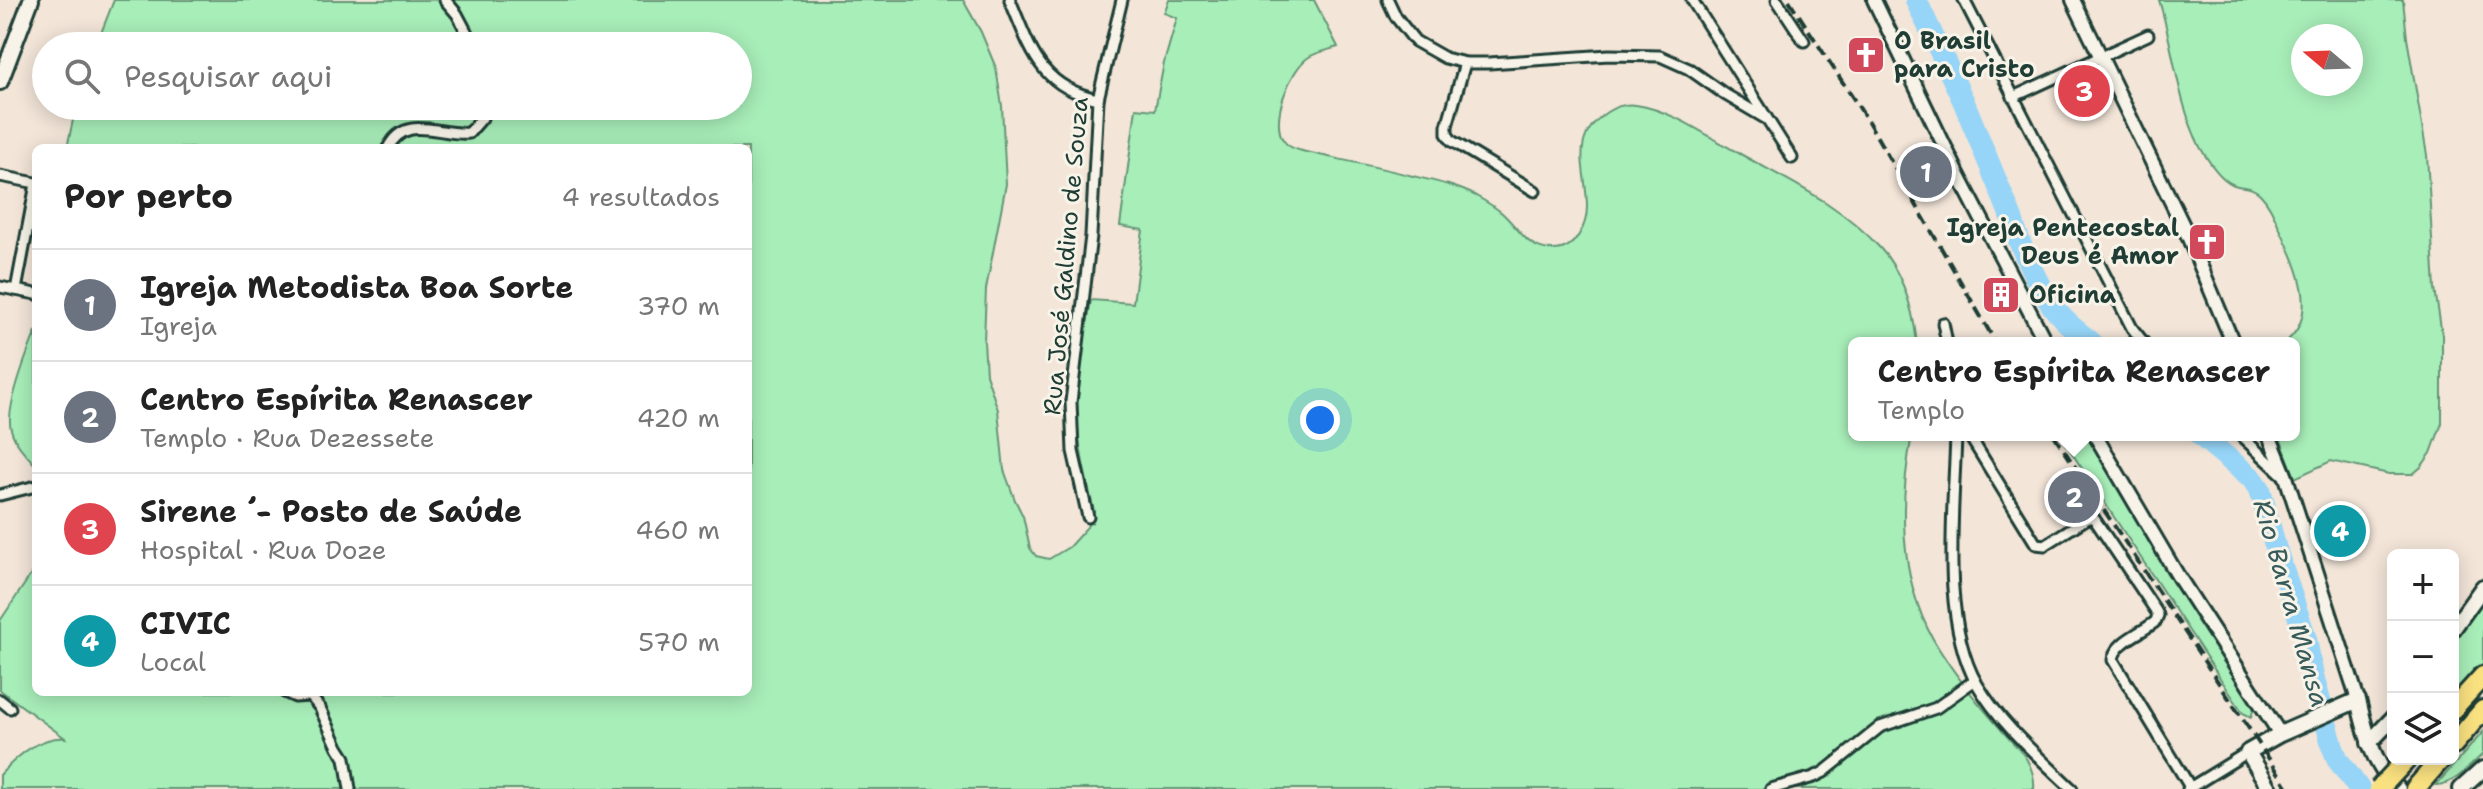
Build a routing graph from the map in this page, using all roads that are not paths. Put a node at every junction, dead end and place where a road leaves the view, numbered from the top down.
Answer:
1 (31, 0) edge
2 (445, 0) edge
3 (1010, 0) edge
4 (1122, 0) edge
5 (1388, 0) edge
6 (1692, 0) edge
7 (1777, 0) edge
8 (1874, 0) edge
9 (1964, 0) edge
10 (2073, 0) edge
11 (467, 32) edge
12 (2148, 35) dead end
13 (1804, 41) dead end
14 (2100, 55) junction
15 (1465, 63) junction
16 (0, 82) edge
17 (2013, 97) junction
18 (1098, 99) junction
19 (1765, 118) junction
20 (480, 120) edge
21 (391, 144) edge
22 (1792, 158) dead end
23 (0, 176) edge
24 (32, 183) edge
25 (1535, 191) dead end
26 (32, 205) edge
27 (0, 287) edge
28 (16, 290) junction
29 (32, 293) edge
30 (1943, 323) dead end
31 (1946, 337) edge
32 (2043, 337) edge
33 (2139, 337) edge
34 (2230, 337) edge
35 (1956, 441) edge
36 (1968, 441) edge
37 (1973, 441) edge
38 (2099, 441) edge
39 (2247, 441) edge
40 (2271, 441) edge
41 (1956, 448) junction
42 (2286, 477) junction
43 (32, 487) edge
44 (0, 495) edge
45 (1088, 517) dead end
46 (2483, 587) edge
47 (2459, 621) edge
48 (2483, 676) edge
49 (1975, 680) junction
50 (310, 696) edge
51 (0, 700) edge
52 (2358, 700) junction
53 (2459, 702) edge
54 (10, 708) dead end
55 (2483, 710) edge
56 (2483, 723) edge
57 (2387, 724) edge
58 (2280, 734) junction
59 (2459, 738) edge
60 (2369, 743) junction
61 (2459, 746) edge
62 (2248, 752) junction
63 (2401, 765) edge
64 (2439, 765) edge
65 (2483, 769) edge
66 (2189, 788) edge
67 (350, 789) edge
68 (1771, 789) edge
69 (2072, 789) edge
70 (2270, 789) edge
71 (2379, 789) edge
72 (2398, 789) edge
73 (2415, 789) edge
74 (2461, 789) edge

1 - 16 main road
2 - 11 street
3 - 18 street
4 - 18 street, Rua José Galdino de Souza
5 - 15 street
6 - 19 street
7 - 13 street
8 - 32 street
9 - 17 street
10 - 14 street
12 - 14 street
14 - 17 street
14 - 34 street
15 - 19 street
15 - 25 street
17 - 33 street
18 - 45 street, Rua José Galdino de Souza
19 - 22 street
20 - 21 street
23 - 24 street
26 - 28 street
27 - 28 street
28 - 29 street
30 - 31 street
35 - 41 street
36 - 41 street
37 - 66 street
38 - 58 street
39 - 42 street
40 - 42 street
41 - 49 street
42 - 52 street
43 - 44 street
46 - 47 main road
48 - 53 highway
49 - 68 street
49 - 69 street
50 - 67 street
51 - 54 street
52 - 58 main road
52 - 60 main road
55 - 59 highway
56 - 61 highway
57 - 60 main road
58 - 62 main road
60 - 72 main road
62 - 66 street
62 - 70 main road
63 - 71 highway, bridge
64 - 73 highway
65 - 74 main road

